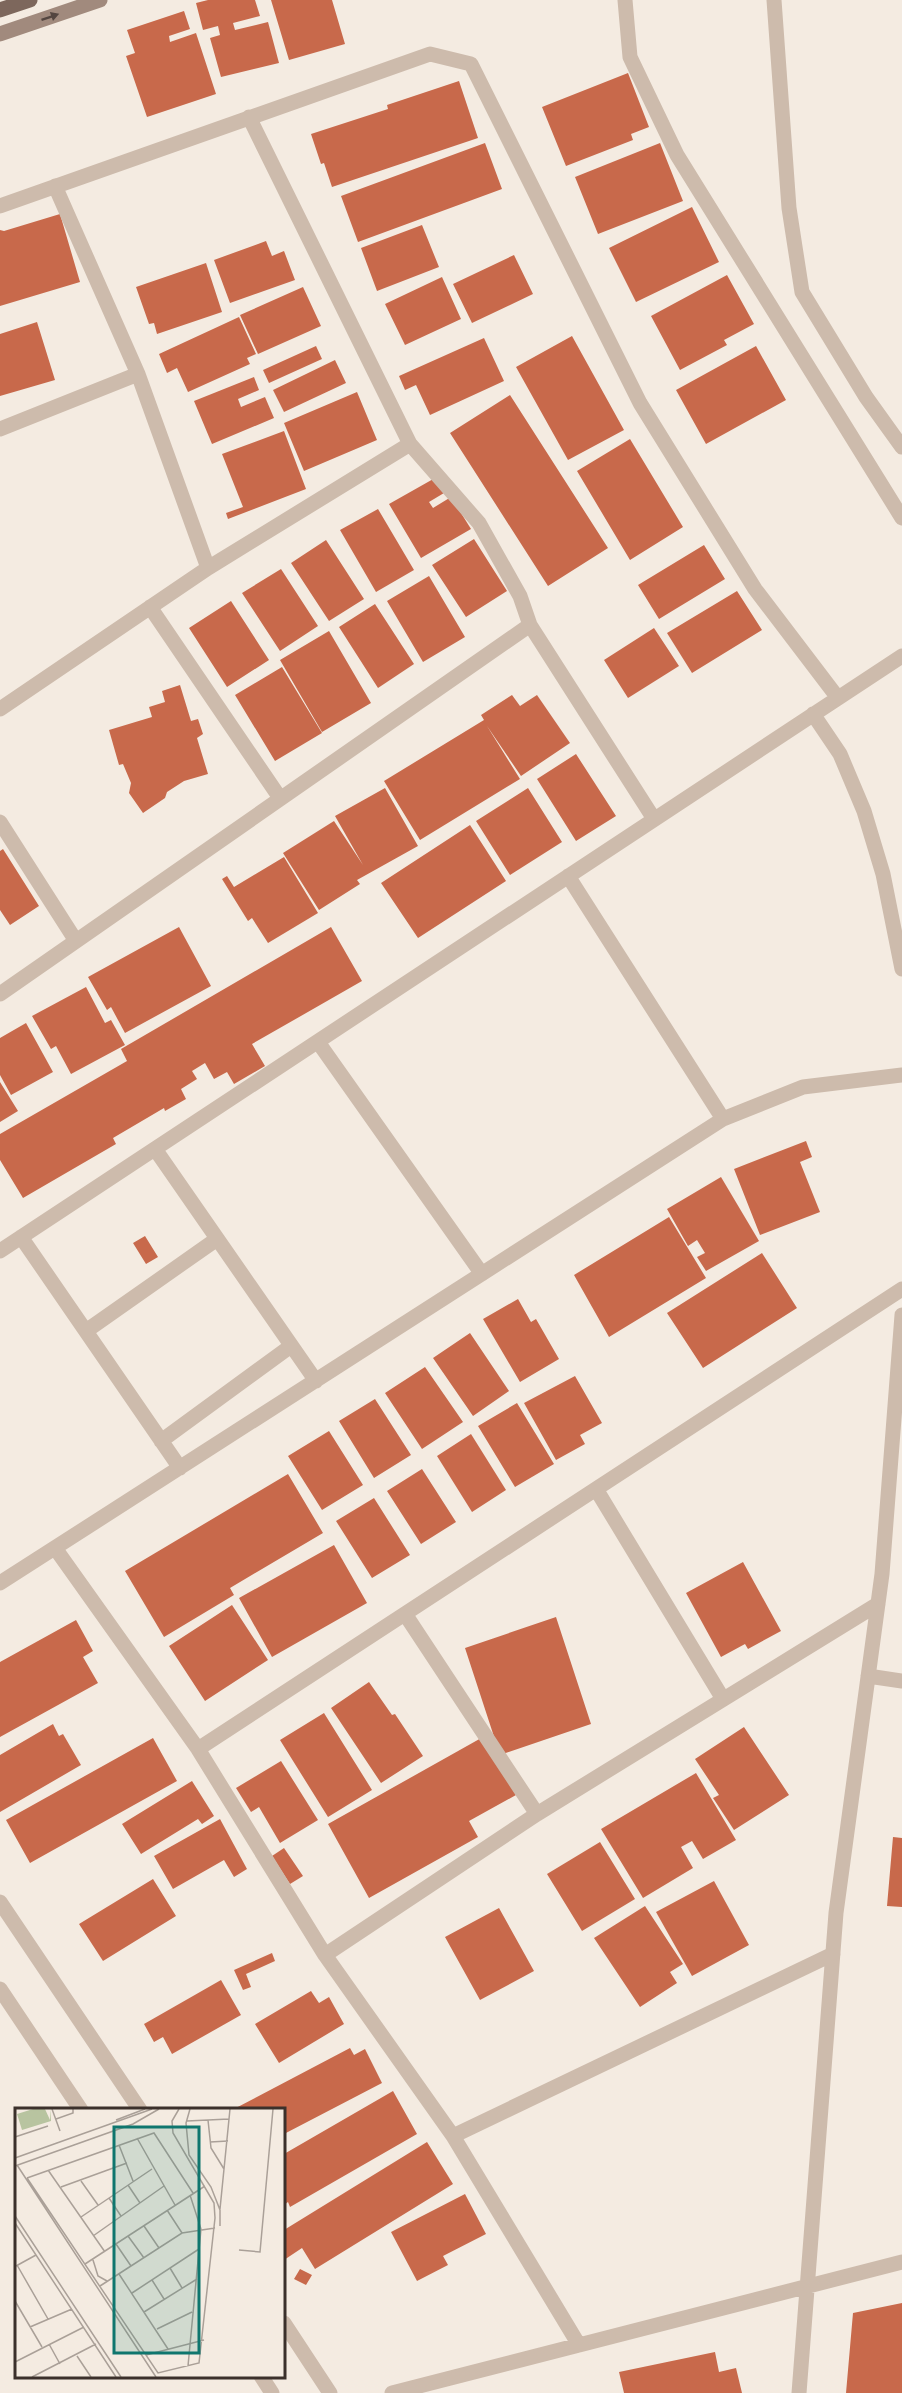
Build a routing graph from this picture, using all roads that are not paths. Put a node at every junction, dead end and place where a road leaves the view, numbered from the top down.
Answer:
1 (30, 0) edge
2 (100, 0) edge
3 (625, 0) edge
4 (774, 0) edge
5 (0, 10) edge
6 (0, 34) edge
7 (249, 117) junction
8 (55, 186) junction
9 (0, 206) edge
10 (138, 374) junction
11 (0, 429) edge
12 (410, 444) junction
13 (902, 447) edge
14 (902, 518) edge
15 (208, 568) junction
16 (150, 607) junction
17 (530, 625) junction
18 (902, 656) edge
19 (838, 698) junction
20 (0, 709) edge
21 (813, 714) junction
22 (280, 798) junction
23 (654, 819) junction
24 (0, 822) edge
25 (568, 876) junction
26 (76, 941) junction
27 (902, 969) edge
28 (0, 994) edge
29 (318, 1041) junction
30 (902, 1075) edge
31 (723, 1119) junction
32 (155, 1149) junction
33 (21, 1237) junction
34 (217, 1239) junction
35 (0, 1251) edge
36 (482, 1274) junction
37 (902, 1289) edge
38 (902, 1315) edge
39 (86, 1332) junction
40 (291, 1346) junction
41 (315, 1381) junction
42 (161, 1440) junction
43 (180, 1468) junction
44 (596, 1489) junction
45 (55, 1548) junction
46 (0, 1583) edge
47 (878, 1604) junction
48 (405, 1614) junction
49 (868, 1676) junction
50 (902, 1680) edge
51 (723, 1699) junction
52 (198, 1749) junction
53 (537, 1814) junction
54 (0, 1902) edge
55 (325, 1954) junction
56 (833, 1954) junction
57 (0, 1989) edge
58 (80, 2108) edge
59 (139, 2108) edge
60 (453, 2136) junction
61 (902, 2262) edge
62 (808, 2286) junction
63 (285, 2325) edge
64 (579, 2345) junction
65 (262, 2378) edge
66 (272, 2393) edge
67 (330, 2393) edge
68 (392, 2393) edge
69 (800, 2393) edge

1 - 5 main road
6 -> 2 main road
3 - 14 street
4 - 13 street
7 - 8 street
7 - 12 street
7 - 19 street
8 - 9 street
8 - 10 street
10 - 11 street
10 - 15 street
12 - 15 street
12 - 17 street
15 - 16 street
16 - 20 street
16 - 22 street
17 - 22 street
17 - 23 street
18 - 19 street
19 - 21 street
21 - 23 street
21 - 27 street
22 - 26 street
23 - 25 street
24 - 26 street
25 - 29 street
25 - 31 street
26 - 28 street
29 - 32 street
29 - 36 street
30 - 31 street
31 - 36 street
32 - 33 street
32 - 34 street
33 - 35 street
33 - 39 street
34 - 39 street
34 - 40 street
36 - 41 street
37 - 44 street
38 - 47 street
39 - 42 street
40 - 41 street
40 - 42 street
41 - 43 street
42 - 43 street
43 - 45 street
44 - 48 street
44 - 51 street
45 - 46 street
45 - 52 street
47 - 49 street
47 - 51 street
48 - 52 street
48 - 53 street
49 - 50 street
49 - 56 street
51 - 53 street
52 - 55 street
53 - 55 street
54 - 59 street
55 - 60 street
56 - 60 street
56 - 62 street
57 - 58 street
60 - 64 street
61 - 62 street
62 - 64 street
62 - 69 street
63 - 67 street
64 - 68 street
65 - 66 street

